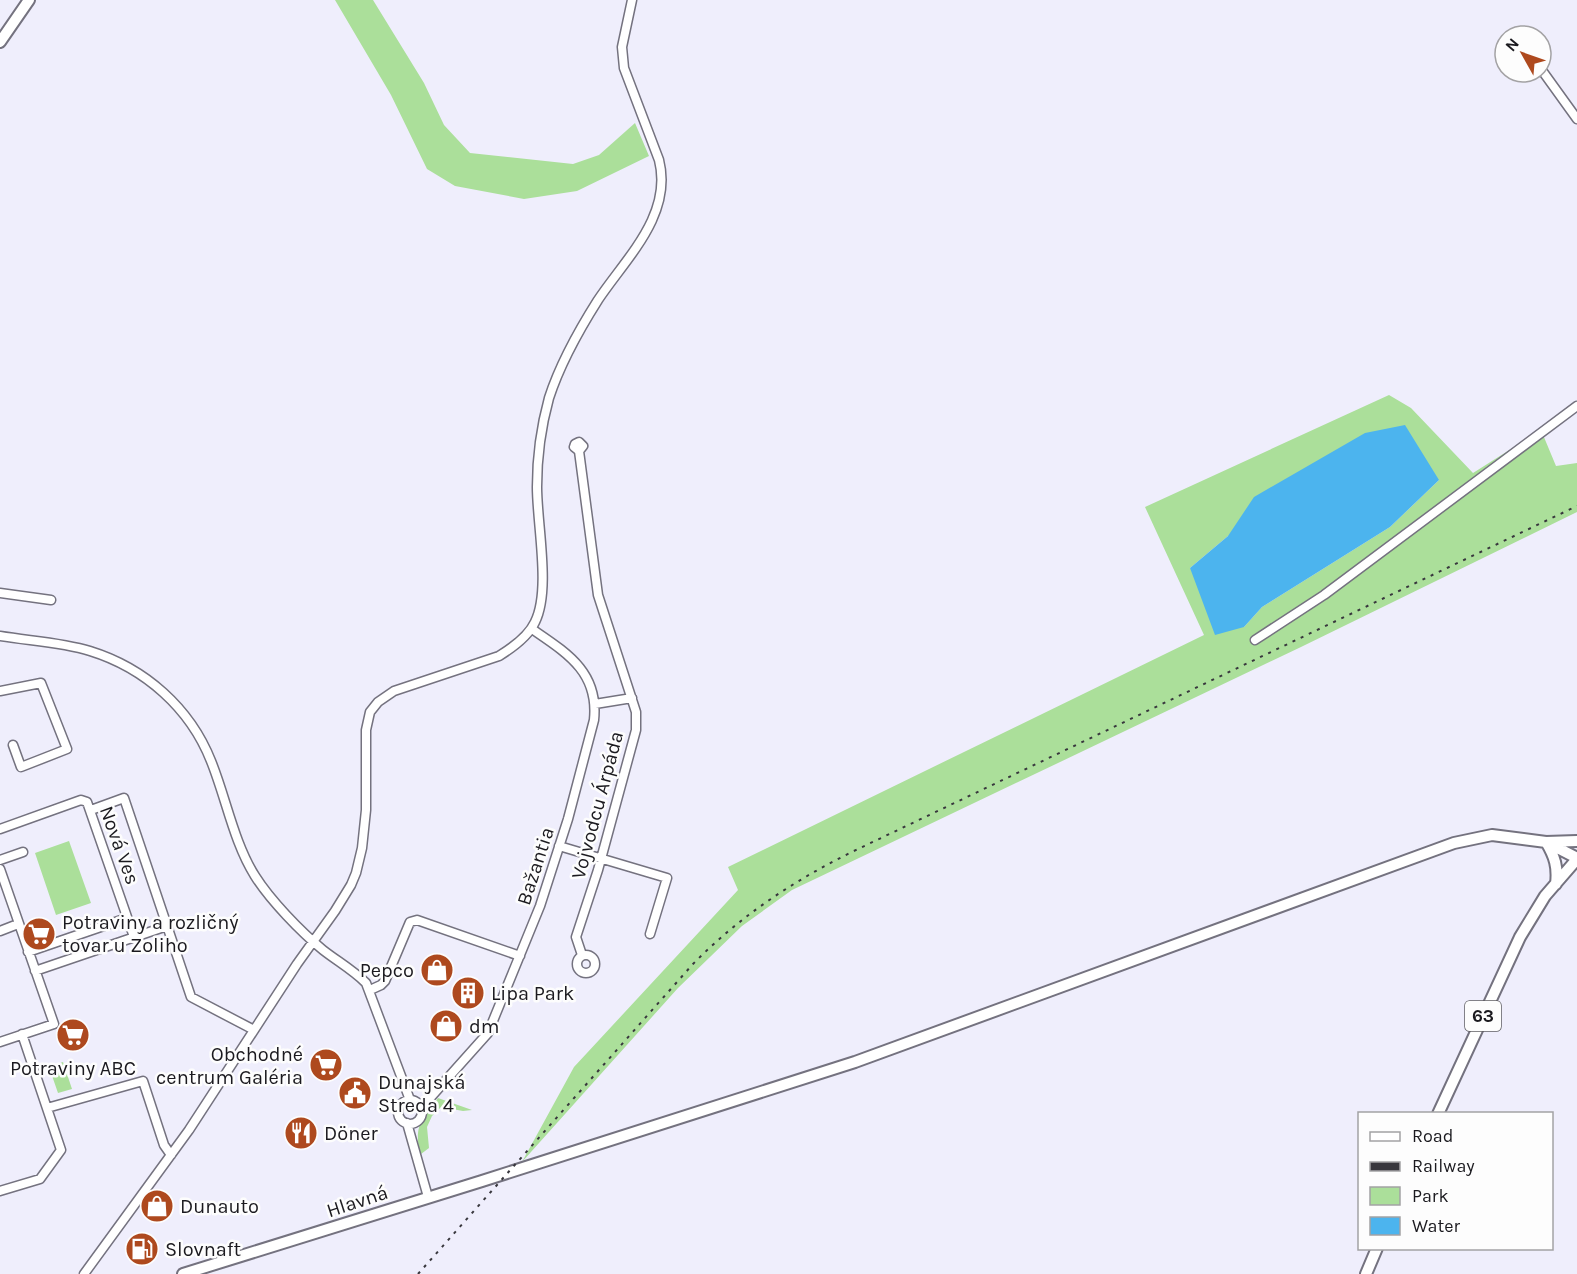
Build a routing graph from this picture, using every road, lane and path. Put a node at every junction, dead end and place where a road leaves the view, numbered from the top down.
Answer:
1 (29, 0) edge
2 (632, 0) edge
3 (0, 42) edge
4 (1553, 83) edge
5 (1574, 108) edge
6 (1577, 119) edge
7 (1577, 406) edge
8 (579, 451) dead end
9 (0, 593) edge
10 (51, 600) dead end
11 (532, 629) junction
12 (0, 636) edge
13 (1255, 640) dead end
14 (0, 691) edge
15 (632, 698) junction
16 (595, 704) junction
17 (13, 745) dead end
18 (91, 810) junction
19 (0, 829) edge
20 (1577, 841) edge
21 (1546, 842) junction
22 (559, 846) junction
23 (23, 852) dead end
24 (600, 859) junction
25 (1577, 859) edge
26 (0, 860) edge
27 (0, 869) edge
28 (1556, 884) junction
29 (127, 918) junction
30 (18, 924) junction
31 (167, 926) junction
32 (0, 931) edge
33 (650, 934) dead end
34 (138, 936) junction
35 (313, 941) junction
36 (28, 952) junction
37 (582, 955) dead end
38 (520, 956) junction
39 (35, 971) junction
40 (370, 990) junction
41 (254, 1030) junction
42 (22, 1034) junction
43 (0, 1042) edge
44 (410, 1100) junction
45 (47, 1108) junction
46 (421, 1108) junction
47 (1438, 1112) edge
48 (407, 1123) junction
49 (171, 1155) junction
50 (0, 1191) edge
51 (428, 1197) junction
52 (1376, 1250) edge
53 (88, 1272) edge
54 (183, 1274) edge
55 (1366, 1274) edge

1 - 3 main road
2 - 11 street
4 - 5 street
5 - 6 street
7 - 13 street
8 - 15 street, Vojvodcu Árpáda
9 - 10 street
11 - 16 street, Bažantia
11 - 35 street
12 - 35 street
14 - 17 street
15 - 16 street
15 - 24 street, Vojvodcu Árpáda
16 - 22 street, Bažantia
18 - 19 street, Nová Ves
18 - 29 street, Nová Ves
18 - 31 street
20 - 21 main road
21 - 25 main road
21 - 28 main road
21 - 51 main road, Hlavná
22 - 24 street
22 - 38 street, Bažantia
23 - 26 street
24 - 33 street
24 - 37 street, Vojvodcu Árpáda
25 - 28 main road, 63
27 - 30 street
28 - 47 main road, 63
29 - 34 street, Nová Ves
29 - 36 street
30 - 32 street
30 - 36 street
31 - 34 street
31 - 41 street
34 - 39 street
35 - 40 street
35 - 41 street
36 - 39 street
38 - 40 street
38 - 46 street, Bažantia
39 - 42 street
40 - 44 street
41 - 49 street
42 - 43 street
42 - 45 street
44 - 46 street
44 - 48 street
45 - 49 street
45 - 50 street
46 - 48 street
48 - 51 street
49 - 53 street
51 - 54 main road, Hlavná
52 - 55 main road

